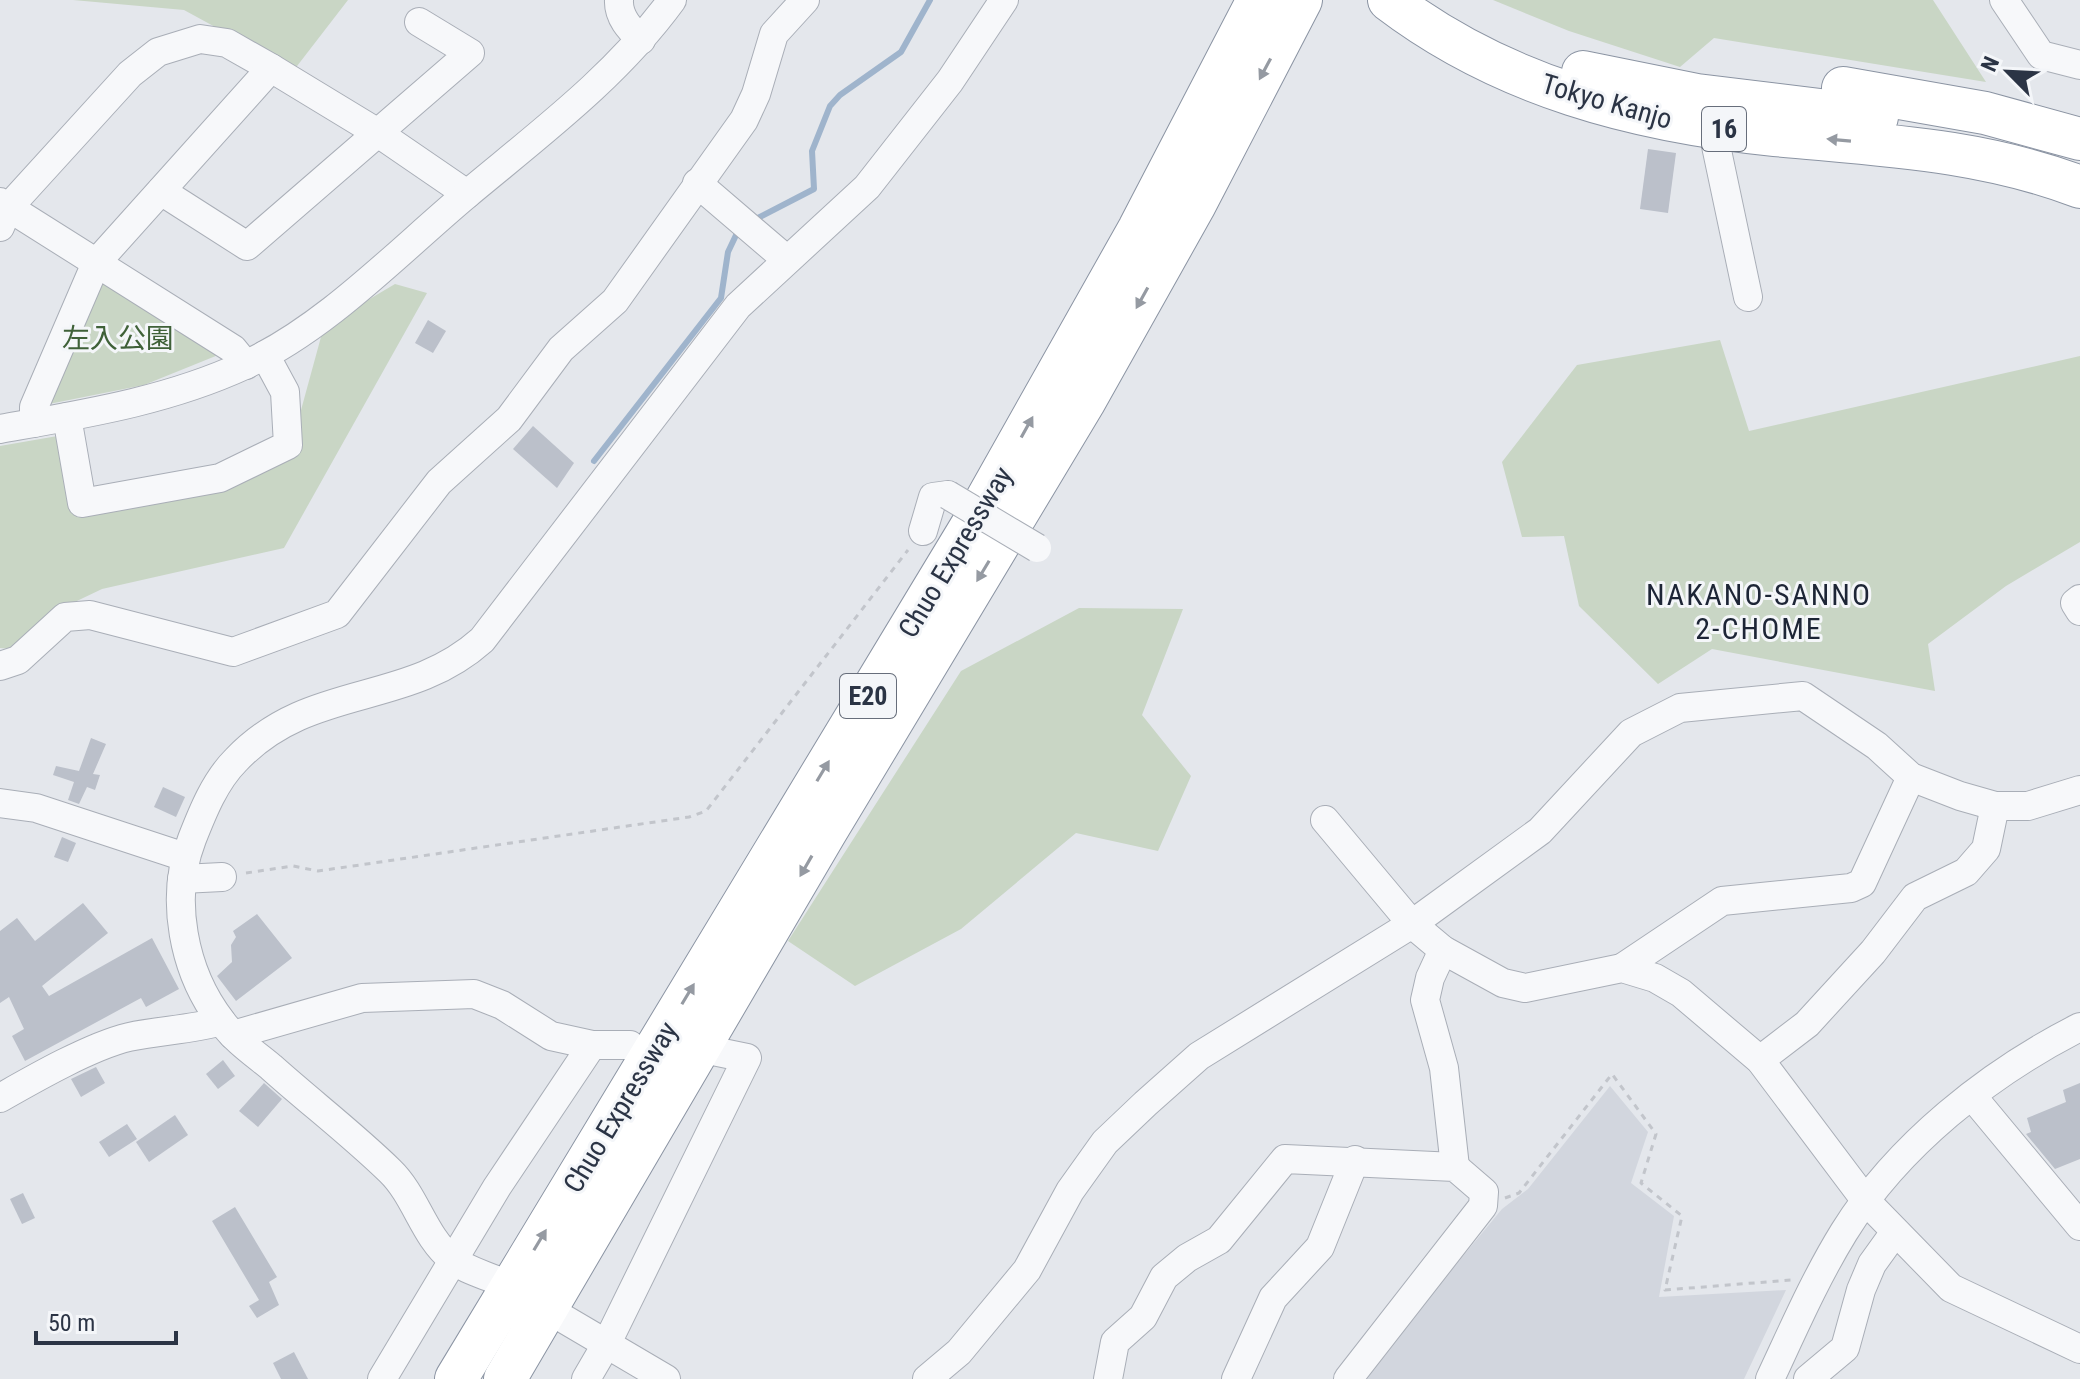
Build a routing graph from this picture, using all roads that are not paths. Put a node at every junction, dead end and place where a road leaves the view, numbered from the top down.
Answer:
1 (619, 0) edge
2 (672, 0) edge
3 (805, 0) edge
4 (1004, 0) edge
5 (1258, 0) edge
6 (1301, 0) edge
7 (1389, 0) edge
8 (1431, 0) edge
9 (2004, 0) edge
10 (419, 22) dead end
11 (641, 40) junction
12 (2080, 65) edge
13 (271, 68) junction
14 (1725, 100) junction
15 (378, 133) junction
16 (2080, 139) edge
17 (2080, 162) edge
18 (697, 183) junction
19 (2080, 187) edge
20 (161, 191) junction
21 (467, 194) junction
22 (3, 212) edge
23 (787, 260) junction
24 (96, 263) junction
25 (1748, 297) dead end
26 (256, 360) junction
27 (67, 417) junction
28 (34, 423) junction
29 (0, 429) edge
30 (923, 531) road end
31 (1037, 548) dead end
32 (2080, 599) edge
33 (2080, 611) edge
34 (0, 666) edge
35 (1911, 777) junction
36 (0, 788) edge
37 (2080, 790) edge
38 (0, 803) edge
39 (1995, 806) junction
40 (36, 808) junction
41 (1325, 820) dead end
42 (184, 868) junction
43 (222, 877) road end
44 (1412, 924) junction
45 (1443, 950) junction
46 (1622, 968) junction
47 (2080, 1027) edge
48 (227, 1028) junction
49 (592, 1045) junction
50 (630, 1045) dead end
51 (713, 1051) dead end
52 (1760, 1060) junction
53 (1972, 1096) junction
54 (0, 1098) edge
55 (1355, 1160) junction
56 (1455, 1167) junction
57 (1866, 1201) junction
58 (2080, 1226) edge
59 (1895, 1232) junction
60 (455, 1262) junction
61 (496, 1280) dead end
62 (559, 1316) dead end
63 (607, 1343) junction
64 (2080, 1349) edge
65 (382, 1379) edge
66 (456, 1379) edge
67 (505, 1379) edge
68 (586, 1379) edge
69 (666, 1379) edge
70 (927, 1379) edge
71 (1108, 1379) edge
72 (1236, 1379) edge
73 (1348, 1379) edge
74 (1770, 1379) edge
75 (1808, 1379) edge

1 - 11 street
2 - 11 street
3 - 18 street
4 - 23 street
66 -> 5 highway, Chuo Expressway / E20
6 -> 67 highway, Chuo Expressway / E20
7 - 14 highway, Tokyo Kanjo / 16
8 - 14 highway, Tokyo Kanjo / 16
9 - 12 street
10 - 15 street
11 - 21 street
13 - 15 street
13 - 20 street
13 - 22 street
14 - 16 highway
14 - 17 highway, Tokyo Kanjo / 16
19 -> 14 highway, Tokyo Kanjo / 16
14 - 25 street
15 - 20 street
15 - 21 street
18 - 23 street
18 - 34 street
20 - 24 street
21 - 26 street
22 - 24 street
23 - 42 street
24 - 26 street
24 - 28 street
26 - 27 street
26 - 27 street
27 - 28 street
28 - 29 street
30 - 31 street, bridge
32 - 33 street
35 - 39 street
35 - 44 street
35 - 46 street
36 - 40 street
37 - 39 street
38 - 40 street
39 - 52 street
40 - 42 street
41 - 44 street
42 - 43 street
42 - 48 street
44 - 45 street
44 - 70 street
45 - 46 street
45 - 56 street
46 - 52 street
47 - 53 street
48 - 49 street
48 - 54 street
48 - 60 street
49 - 50 street
49 - 60 street
51 - 63 street
52 - 57 street
53 - 57 street
53 - 58 street
55 - 56 street
55 - 71 street
55 - 72 street
56 - 73 street
57 - 59 street
57 - 74 street
59 - 64 street
59 - 75 street
60 - 61 street
60 - 65 street
62 - 63 street
63 - 68 street
63 - 69 street

